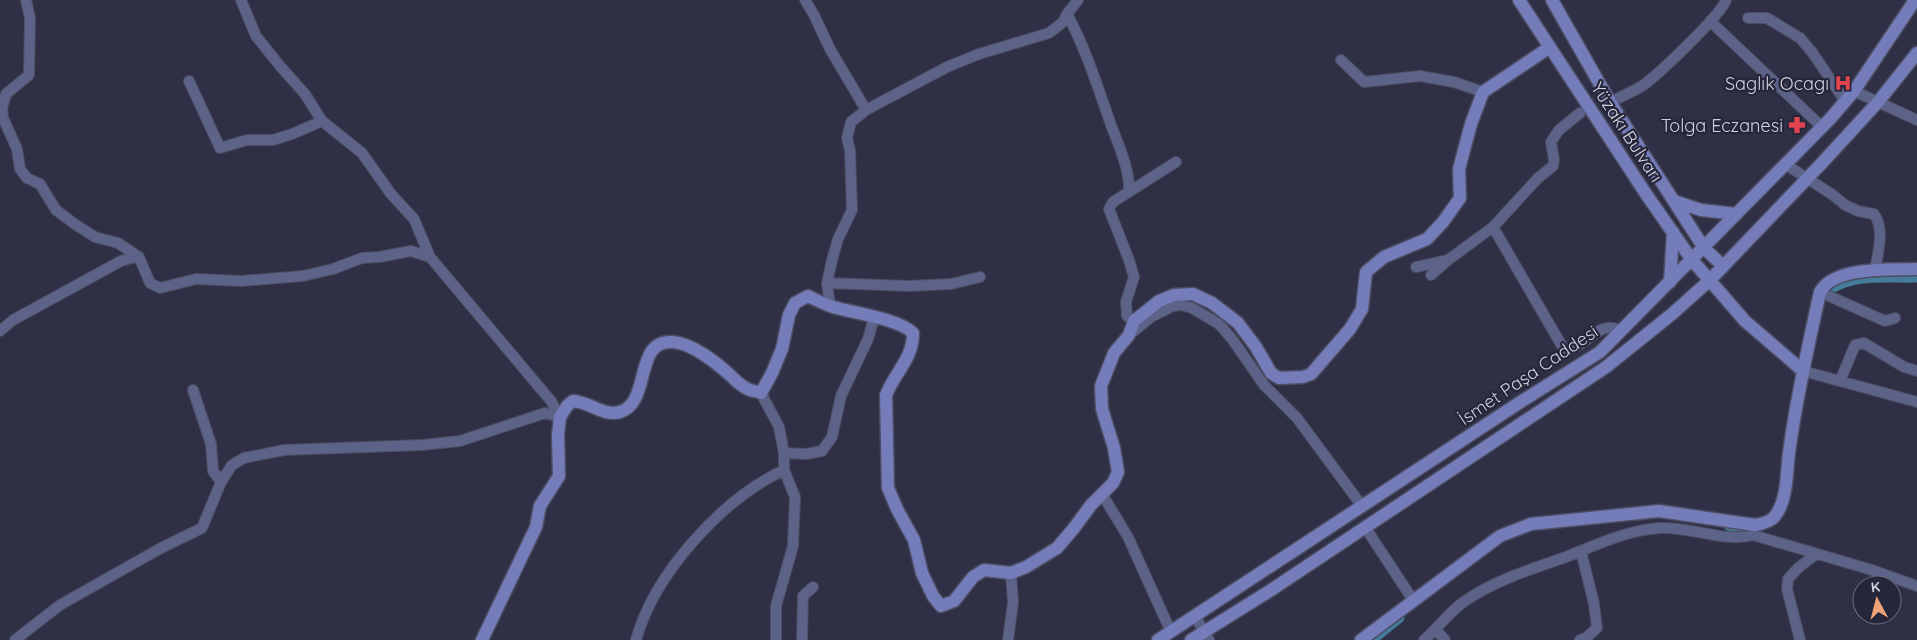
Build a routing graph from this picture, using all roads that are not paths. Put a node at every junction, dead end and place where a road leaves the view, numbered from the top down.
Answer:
1 (26, 0) edge
2 (241, 0) edge
3 (805, 0) edge
4 (1078, 0) edge
5 (1519, 0) edge
6 (1552, 0) edge
7 (1726, 0) edge
8 (1915, 0) edge
9 (1067, 14) junction
10 (1748, 18) dead end
11 (1710, 22) junction
12 (1550, 47) junction
13 (1917, 53) edge
14 (1341, 60) dead end
15 (189, 81) dead end
16 (1854, 91) junction
17 (1483, 92) junction
18 (1845, 101) junction
19 (1610, 102) junction
20 (1878, 102) junction
21 (866, 110) junction
22 (1580, 113) dead end
23 (1917, 120) edge
24 (322, 121) junction
25 (1822, 126) junction
26 (1176, 162) dead end
27 (1785, 164) junction
28 (1806, 178) junction
29 (1129, 192) junction
30 (1674, 201) junction
31 (1736, 214) junction
32 (1493, 227) junction
33 (1673, 232) junction
34 (1704, 248) junction
35 (139, 257) junction
36 (430, 257) junction
37 (1448, 260) junction
38 (1692, 260) junction
39 (1723, 266) junction
40 (1416, 267) dead end
41 (1917, 269) edge
42 (1875, 270) junction
43 (1431, 275) dead end
44 (980, 278) dead end
45 (1710, 280) junction
46 (827, 282) junction
47 (1670, 282) junction
48 (1820, 292) junction
49 (830, 306) junction
50 (874, 318) junction
51 (1895, 318) dead end
52 (1134, 321) junction
53 (1621, 330) junction
54 (0, 331) edge
55 (1129, 335) junction
56 (1803, 371) junction
57 (1917, 371) edge
58 (1840, 381) junction
59 (193, 390) dead end
60 (761, 393) junction
61 (1917, 402) edge
62 (560, 417) junction
63 (784, 452) junction
64 (784, 470) junction
65 (221, 482) junction
66 (1102, 494) junction
67 (1362, 506) junction
68 (1365, 527) junction
69 (1754, 530) junction
70 (1582, 551) junction
71 (1816, 554) junction
72 (1011, 573) junction
73 (1917, 586) edge
74 (813, 587) dead end
75 (1413, 600) junction
76 (1195, 616) junction
77 (1436, 630) junction
78 (1170, 632) junction
79 (1206, 636) edge
80 (15, 640) edge
81 (482, 640) edge
82 (636, 640) edge
83 (776, 640) edge
84 (802, 640) edge
85 (1008, 640) edge
86 (1158, 640) edge
87 (1191, 640) edge
88 (1360, 640) edge
89 (1424, 640) edge
90 (1445, 640) edge
91 (1580, 640) edge
92 (1800, 640) edge

1 - 35 street
2 - 24 street
3 - 21 street
4 - 9 street
5 - 12 street, Yüzakı Bulvarı
6 - 19 street, Yüzakı Bulvarı
7 - 11 street
8 - 16 street, İsmet Paşa Caddesi
9 - 21 street
9 - 29 street
10 - 18 street
11 - 19 street
11 - 25 street
12 - 17 street
12 - 33 street, Yüzakı Bulvarı
13 - 20 street
14 - 17 street
15 - 24 street
16 - 18 street, İsmet Paşa Caddesi
16 - 20 street
17 - 52 street
18 - 25 street, İsmet Paşa Caddesi
19 - 30 street, Yüzakı Bulvarı
20 - 23 street
20 - 28 street
21 - 46 street
22 - 32 street
24 - 36 street
25 - 27 street, İsmet Paşa Caddesi
26 - 29 street
27 - 28 street
27 - 31 street, İsmet Paşa Caddesi
28 - 39 street
28 - 42 street
29 - 52 street
30 - 31 street
30 - 34 street, Yüzakı Bulvarı
31 - 34 street, İsmet Paşa Caddesi
32 - 37 street
32 - 53 street
33 - 38 street, Yüzakı Bulvarı
33 - 47 street
34 - 38 street, İsmet Paşa Caddesi
34 - 39 street, Yüzakı Bulvarı
35 - 36 street
35 - 54 street
36 - 62 street
37 - 40 street
37 - 43 street
38 - 45 street, Yüzakı Bulvarı
38 - 47 street, İsmet Paşa Caddesi
39 - 45 street
41 - 42 street
42 - 48 street
44 - 46 street
45 - 56 street, Yüzakı Bulvarı
45 - 68 street
46 - 49 street
47 - 53 street, İsmet Paşa Caddesi
48 - 51 street
48 - 56 street
49 - 50 street
49 - 60 street
50 - 63 street
50 - 72 street
52 - 55 street
53 - 67 street, İsmet Paşa Caddesi
55 - 66 street
55 - 67 street
56 - 58 street
56 - 69 street
57 - 58 street
58 - 61 street
59 - 65 street
60 - 62 street
60 - 63 street
62 - 65 street
62 - 81 street
63 - 64 street
64 - 82 street
64 - 83 street
65 - 80 street
66 - 72 street
66 - 78 street
67 - 76 street, İsmet Paşa Caddesi
68 - 75 street
68 - 79 street
69 - 70 street
69 - 71 street
69 - 75 street
70 - 77 street
70 - 91 street
71 - 73 street
71 - 92 street
72 - 85 street
74 - 84 street
75 - 88 street
76 - 78 street, İsmet Paşa Caddesi
76 - 79 street
77 - 89 street
77 - 90 street
78 - 86 street, İsmet Paşa Caddesi
79 - 87 street

